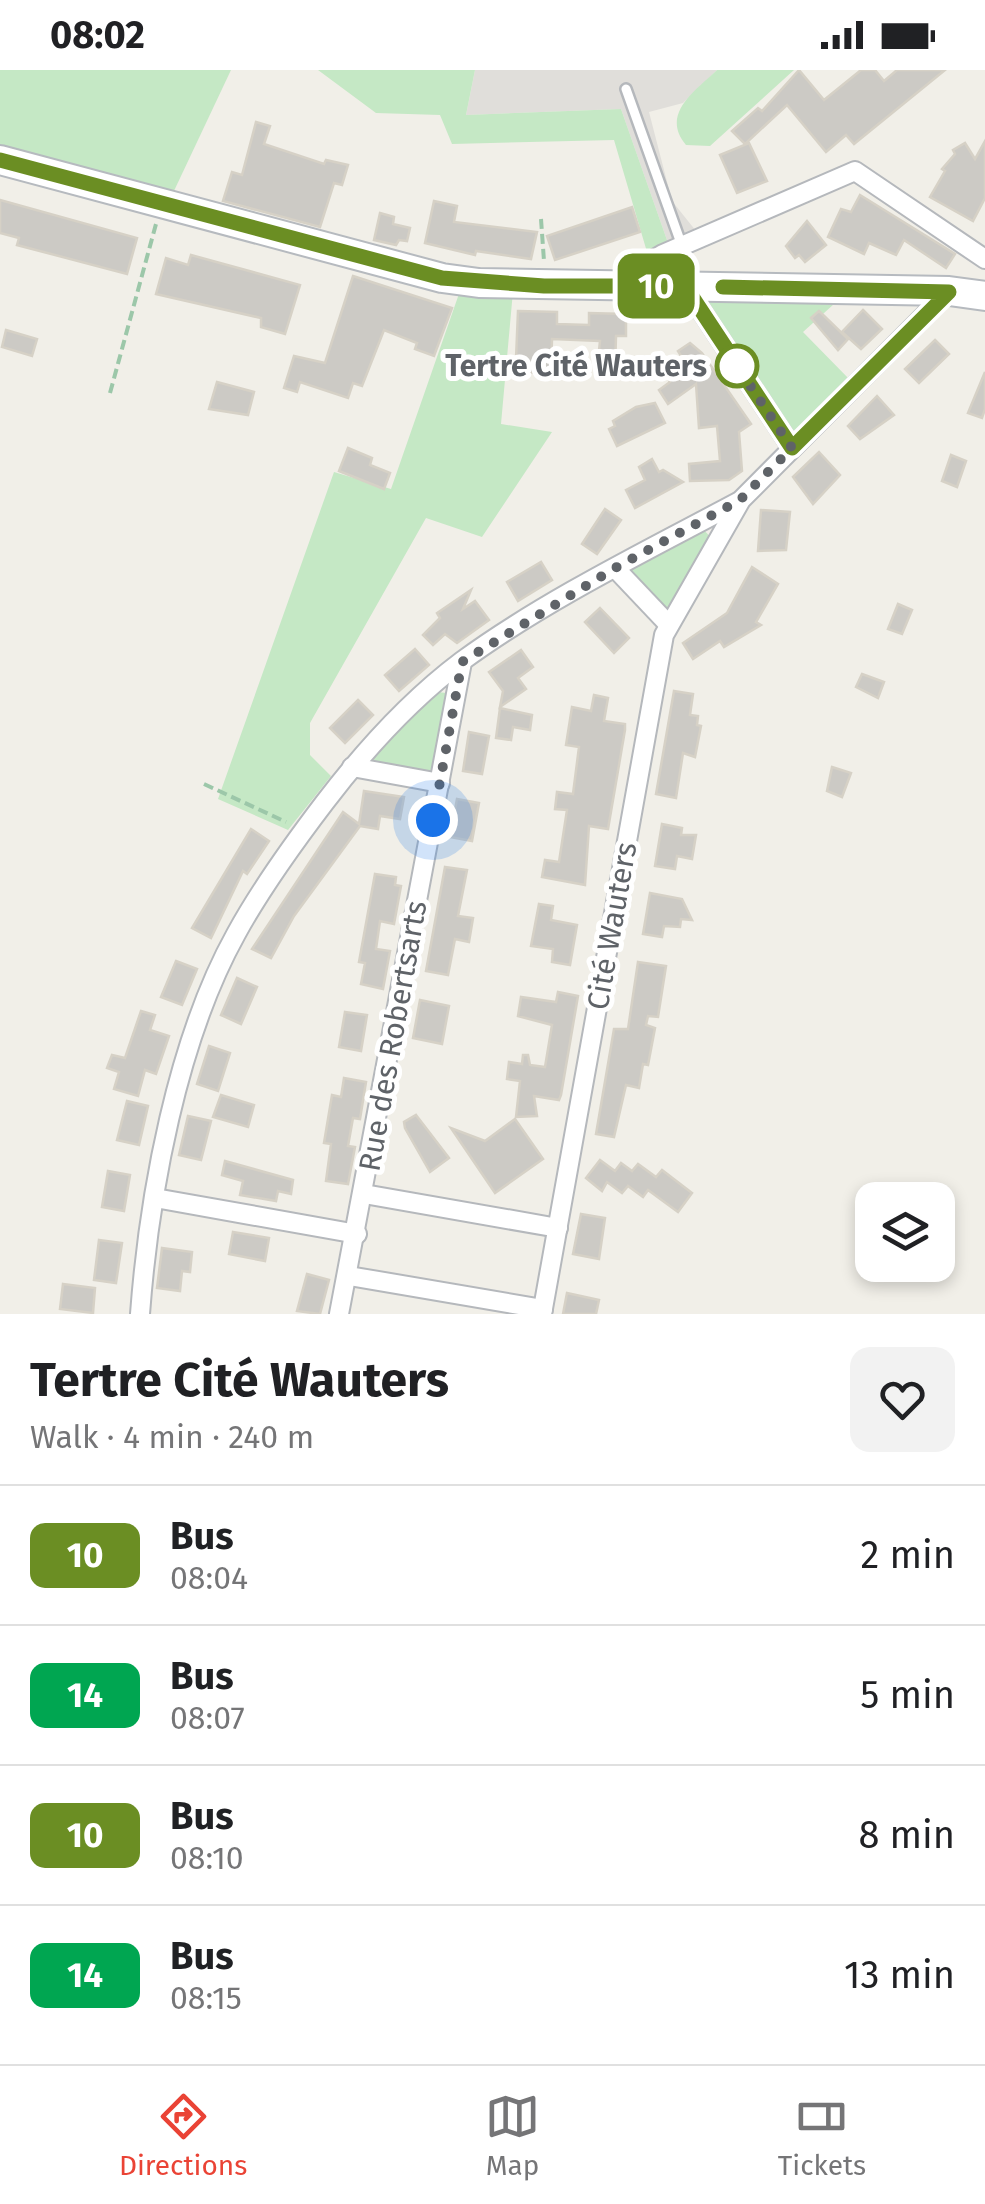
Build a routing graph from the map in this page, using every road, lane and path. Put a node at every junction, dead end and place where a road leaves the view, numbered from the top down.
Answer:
1 (626, 89) dead end
2 (0, 160) edge
3 (161, 204) junction
4 (541, 220) dead end
5 (682, 246) junction
6 (985, 259) edge
7 (544, 264) dead end
8 (612, 285) junction
9 (685, 286) junction
10 (949, 292) junction
11 (985, 296) edge
12 (110, 392) dead end
13 (792, 448) junction
14 (740, 500) junction
15 (615, 568) junction
16 (669, 625) junction
17 (462, 662) junction
18 (352, 767) junction
19 (440, 782) junction
20 (204, 784) dead end
21 (302, 832) junction
22 (364, 1194) junction
23 (155, 1198) junction
24 (558, 1228) junction
25 (357, 1234) junction
26 (349, 1276) junction
27 (543, 1312) edge
28 (140, 1314) edge
29 (339, 1314) edge

1 - 5 lane
2 - 3 street
3 - 8 street
3 - 12 path
4 - 7 path
5 - 6 street
5 - 8 street
5 - 9 lane
8 - 9 street
9 - 10 street
9 - 13 street
10 - 11 street
10 - 13 street, Cité Wauters
13 - 14 street, Cité Wauters
14 - 15 street, Cité Wauters
14 - 16 street, Cité Wauters
15 - 16 street
15 - 17 street, Cité Wauters
16 - 24 street, Cité Wauters
17 - 18 street, Cité Wauters
17 - 19 street, Rue des Robertsarts
18 - 19 street
18 - 21 street, Cité Wauters
19 - 22 street, Rue des Robertsarts
20 - 21 path
21 - 23 street, Cité Wauters
22 - 24 street
22 - 25 street, Rue des Robertsarts
23 - 25 street
23 - 28 street, Cité Wauters
24 - 27 street, Cité Wauters
25 - 26 street, Rue des Robertsarts
26 - 27 street, Cité Wauters
26 - 29 street, Rue des Robertsarts

